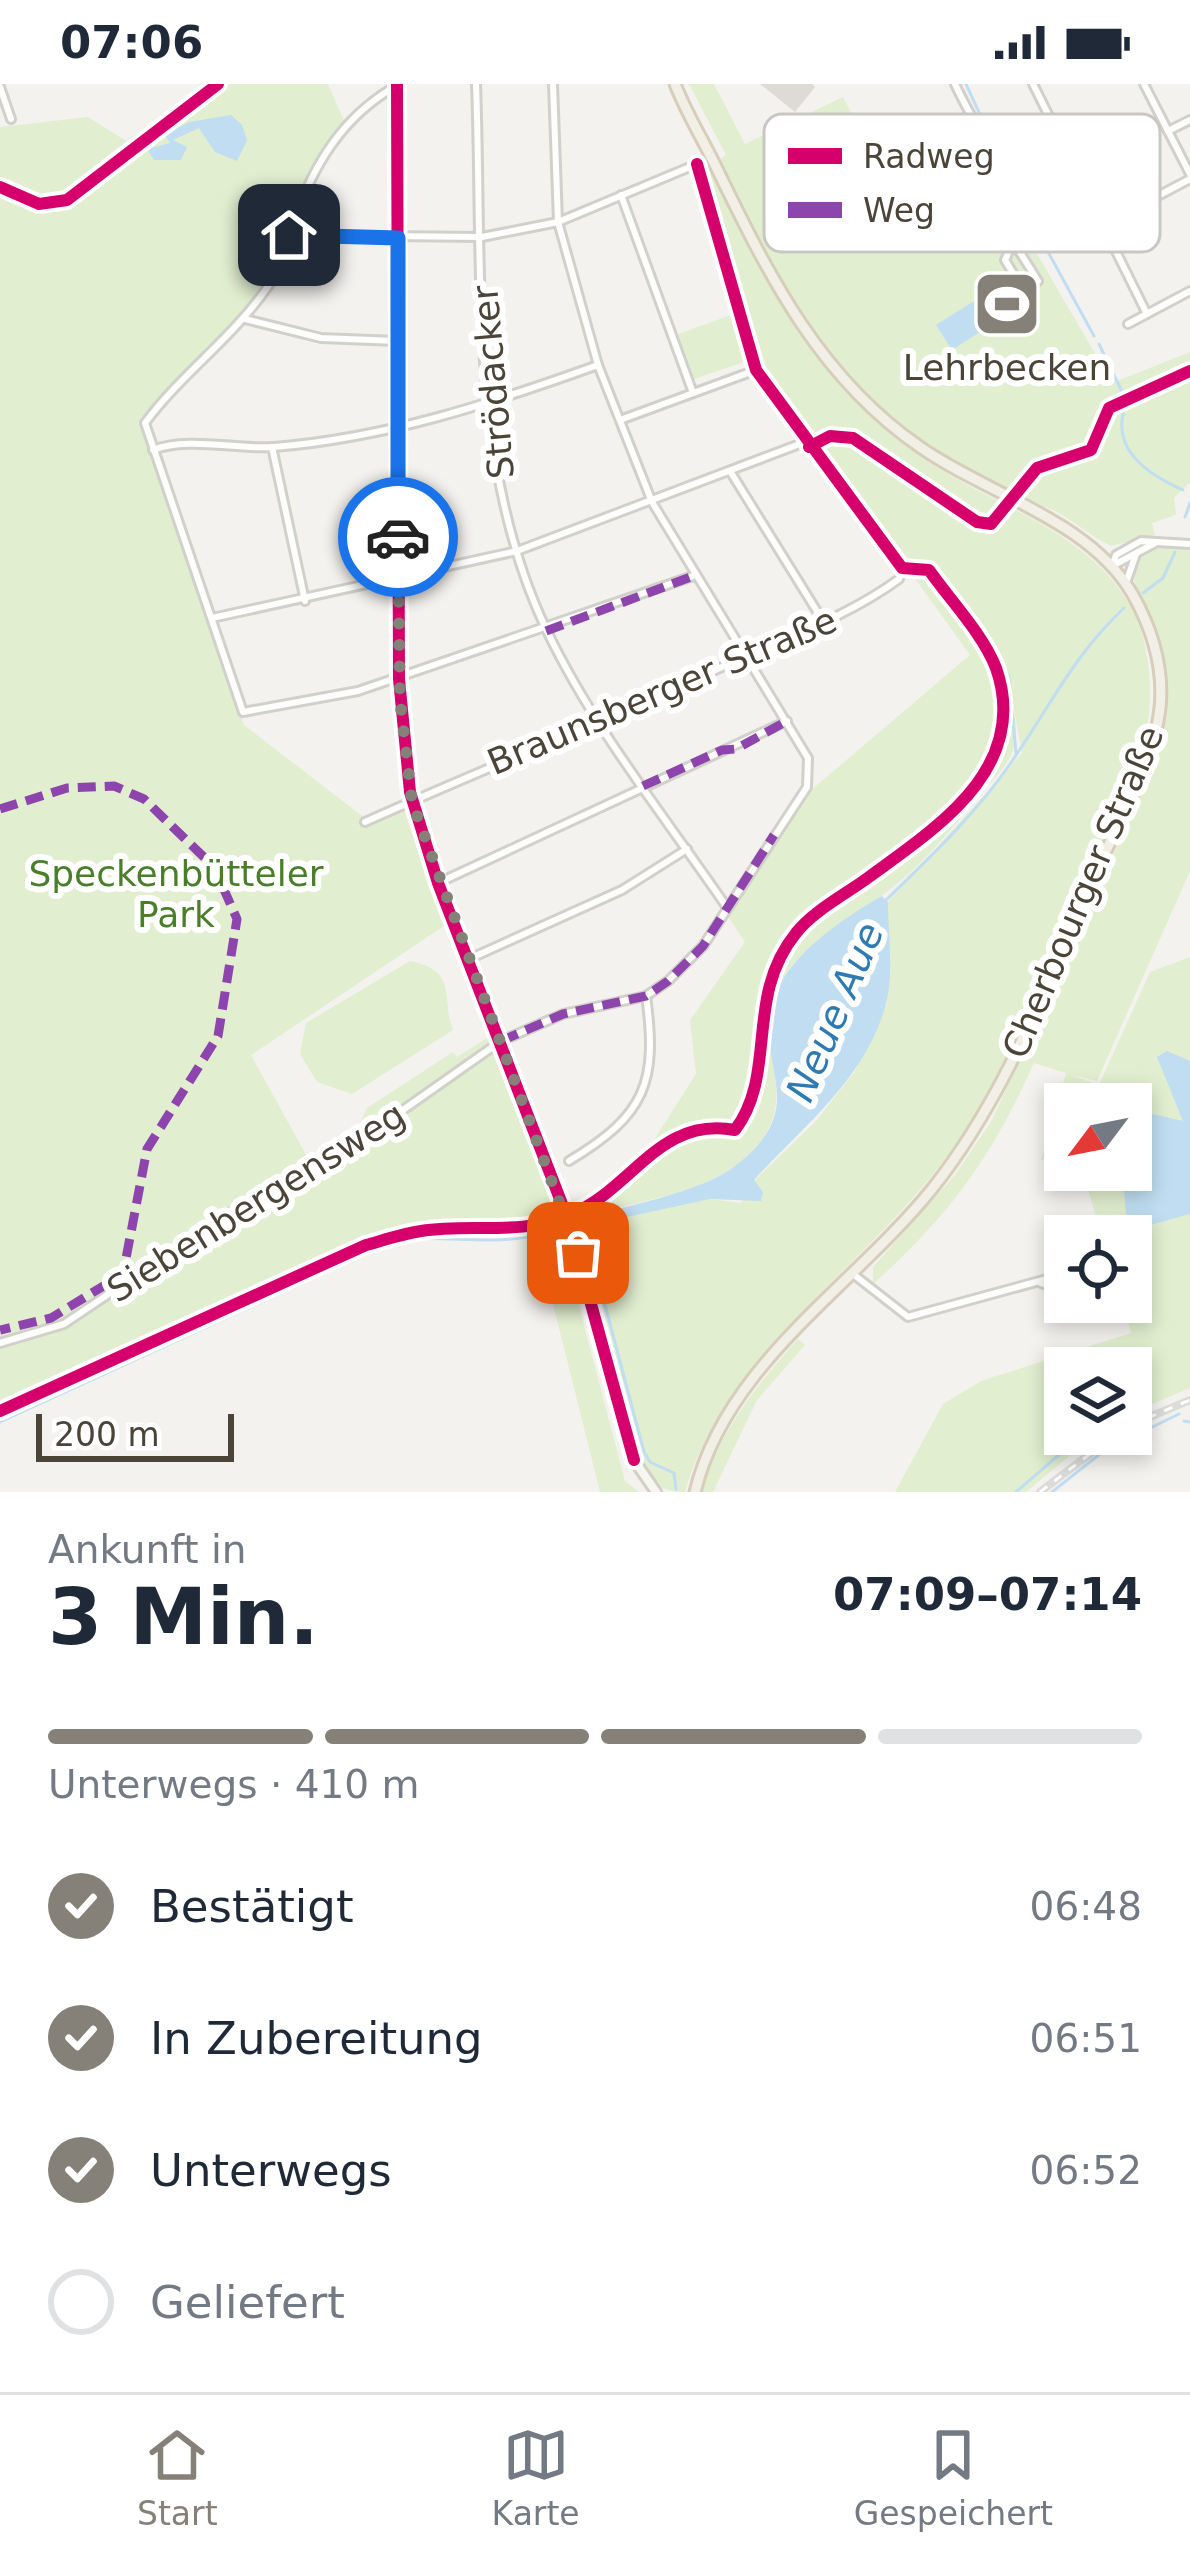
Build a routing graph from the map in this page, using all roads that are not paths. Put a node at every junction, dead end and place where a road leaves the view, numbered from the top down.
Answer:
1 (218, 84) edge
2 (397, 84) edge
3 (476, 84) edge
4 (553, 84) edge
5 (955, 84) edge
6 (1033, 84) edge
7 (1144, 84) edge
8 (0, 87) edge
9 (674, 87) edge
10 (969, 114) edge
11 (1047, 114) edge
12 (1159, 114) edge
13 (1160, 115) edge
14 (11, 119) dead end
15 (1190, 120) edge
16 (1168, 131) junction
17 (1190, 176) edge
18 (0, 187) edge
19 (1160, 193) edge
20 (621, 195) junction
21 (558, 222) junction
22 (289, 235) junction
23 (482, 237) junction
24 (398, 238) junction
25 (1009, 252) edge
26 (1020, 252) edge
27 (1113, 252) edge
28 (1190, 291) edge
29 (1147, 314) junction
30 (244, 319) junction
31 (1128, 324) dead end
32 (397, 340) junction
33 (598, 365) junction
34 (755, 370) junction
35 (694, 393) junction
36 (488, 405) junction
37 (620, 420) junction
38 (398, 428) junction
39 (805, 442) junction
40 (272, 447) junction
41 (153, 450) junction
42 (730, 471) junction
43 (652, 502) junction
44 (1164, 542) junction
45 (1190, 544) edge
46 (1131, 546) junction
47 (1090, 547) junction
48 (1144, 547) junction
49 (517, 551) junction
50 (1112, 566) junction
51 (696, 575) junction
52 (398, 580) junction
53 (1130, 590) junction
54 (305, 601) junction
55 (211, 618) junction
56 (823, 621) junction
57 (546, 631) junction
58 (746, 657) junction
59 (399, 679) junction
60 (787, 722) junction
61 (600, 723) junction
62 (644, 786) junction
63 (412, 802) junction
64 (365, 823) dead end
65 (687, 849) junction
66 (438, 883) junction
67 (727, 907) junction
68 (469, 959) junction
69 (646, 996) junction
70 (501, 1041) junction
71 (569, 1161) dead end
72 (853, 1274) junction
73 (1044, 1280) edge
74 (1037, 1282) junction
75 (1044, 1284) edge
76 (0, 1343) edge
77 (656, 1492) edge
78 (694, 1492) edge

1 - 18 street
2 - 22 street
2 - 24 street
3 - 23 street, Strödacker
4 - 21 street
5 - 10 street
6 - 11 street
7 - 12 street
8 - 14 street
9 - 47 main road, Cherbourger Straße
13 - 16 street
15 - 16 street
16 - 17 street
17 - 19 street
20 - 21 street
20 - 34 street
20 - 35 street
21 - 23 street
21 - 33 street
22 - 24 street
22 - 30 street
23 - 24 street
23 - 36 street, Strödacker
24 - 32 street
25 - 26 street
27 - 29 street
28 - 29 street
29 - 31 street
30 - 32 street
30 - 41 street
32 - 38 street
33 - 36 street
33 - 37 street
34 - 35 street
34 - 39 street
35 - 37 street
36 - 38 street
36 - 49 street, Strödacker
37 - 43 street
38 - 40 street
38 - 52 street
39 - 42 street
39 - 56 street, Braunsberger Straße
40 - 41 street
40 - 54 street
41 - 55 street
42 - 43 street
42 - 56 street
43 - 49 street
43 - 51 street
44 - 45 street
44 - 46 street
44 - 48 street
46 - 47 street
46 - 50 street
47 - 50 main road, Cherbourger Straße
48 - 50 street
48 - 53 street
49 - 52 street
49 - 57 street, Strödacker
50 - 53 main road, Cherbourger Straße
51 - 57 street
51 - 58 street
52 - 54 street
52 - 59 street
53 - 72 main road, Cherbourger Straße
54 - 55 street
55 - 59 street
56 - 58 street, Braunsberger Straße
57 - 59 street
57 - 61 street, Strödacker
58 - 60 street
58 - 61 street, Braunsberger Straße
59 - 63 street
60 - 62 street
60 - 67 street
61 - 62 street, Strödacker
61 - 63 street, Braunsberger Straße
62 - 65 street, Strödacker
62 - 66 street
63 - 64 street, Braunsberger Straße
63 - 66 street
65 - 67 street, Strödacker
65 - 68 street
66 - 68 street
67 - 69 street
68 - 70 street
69 - 70 street, Siebenbergensweg
69 - 71 street
70 - 76 street, Siebenbergensweg
70 - 77 street
72 - 74 street
72 - 78 main road, Cherbourger Straße
73 - 74 street
74 - 75 street

